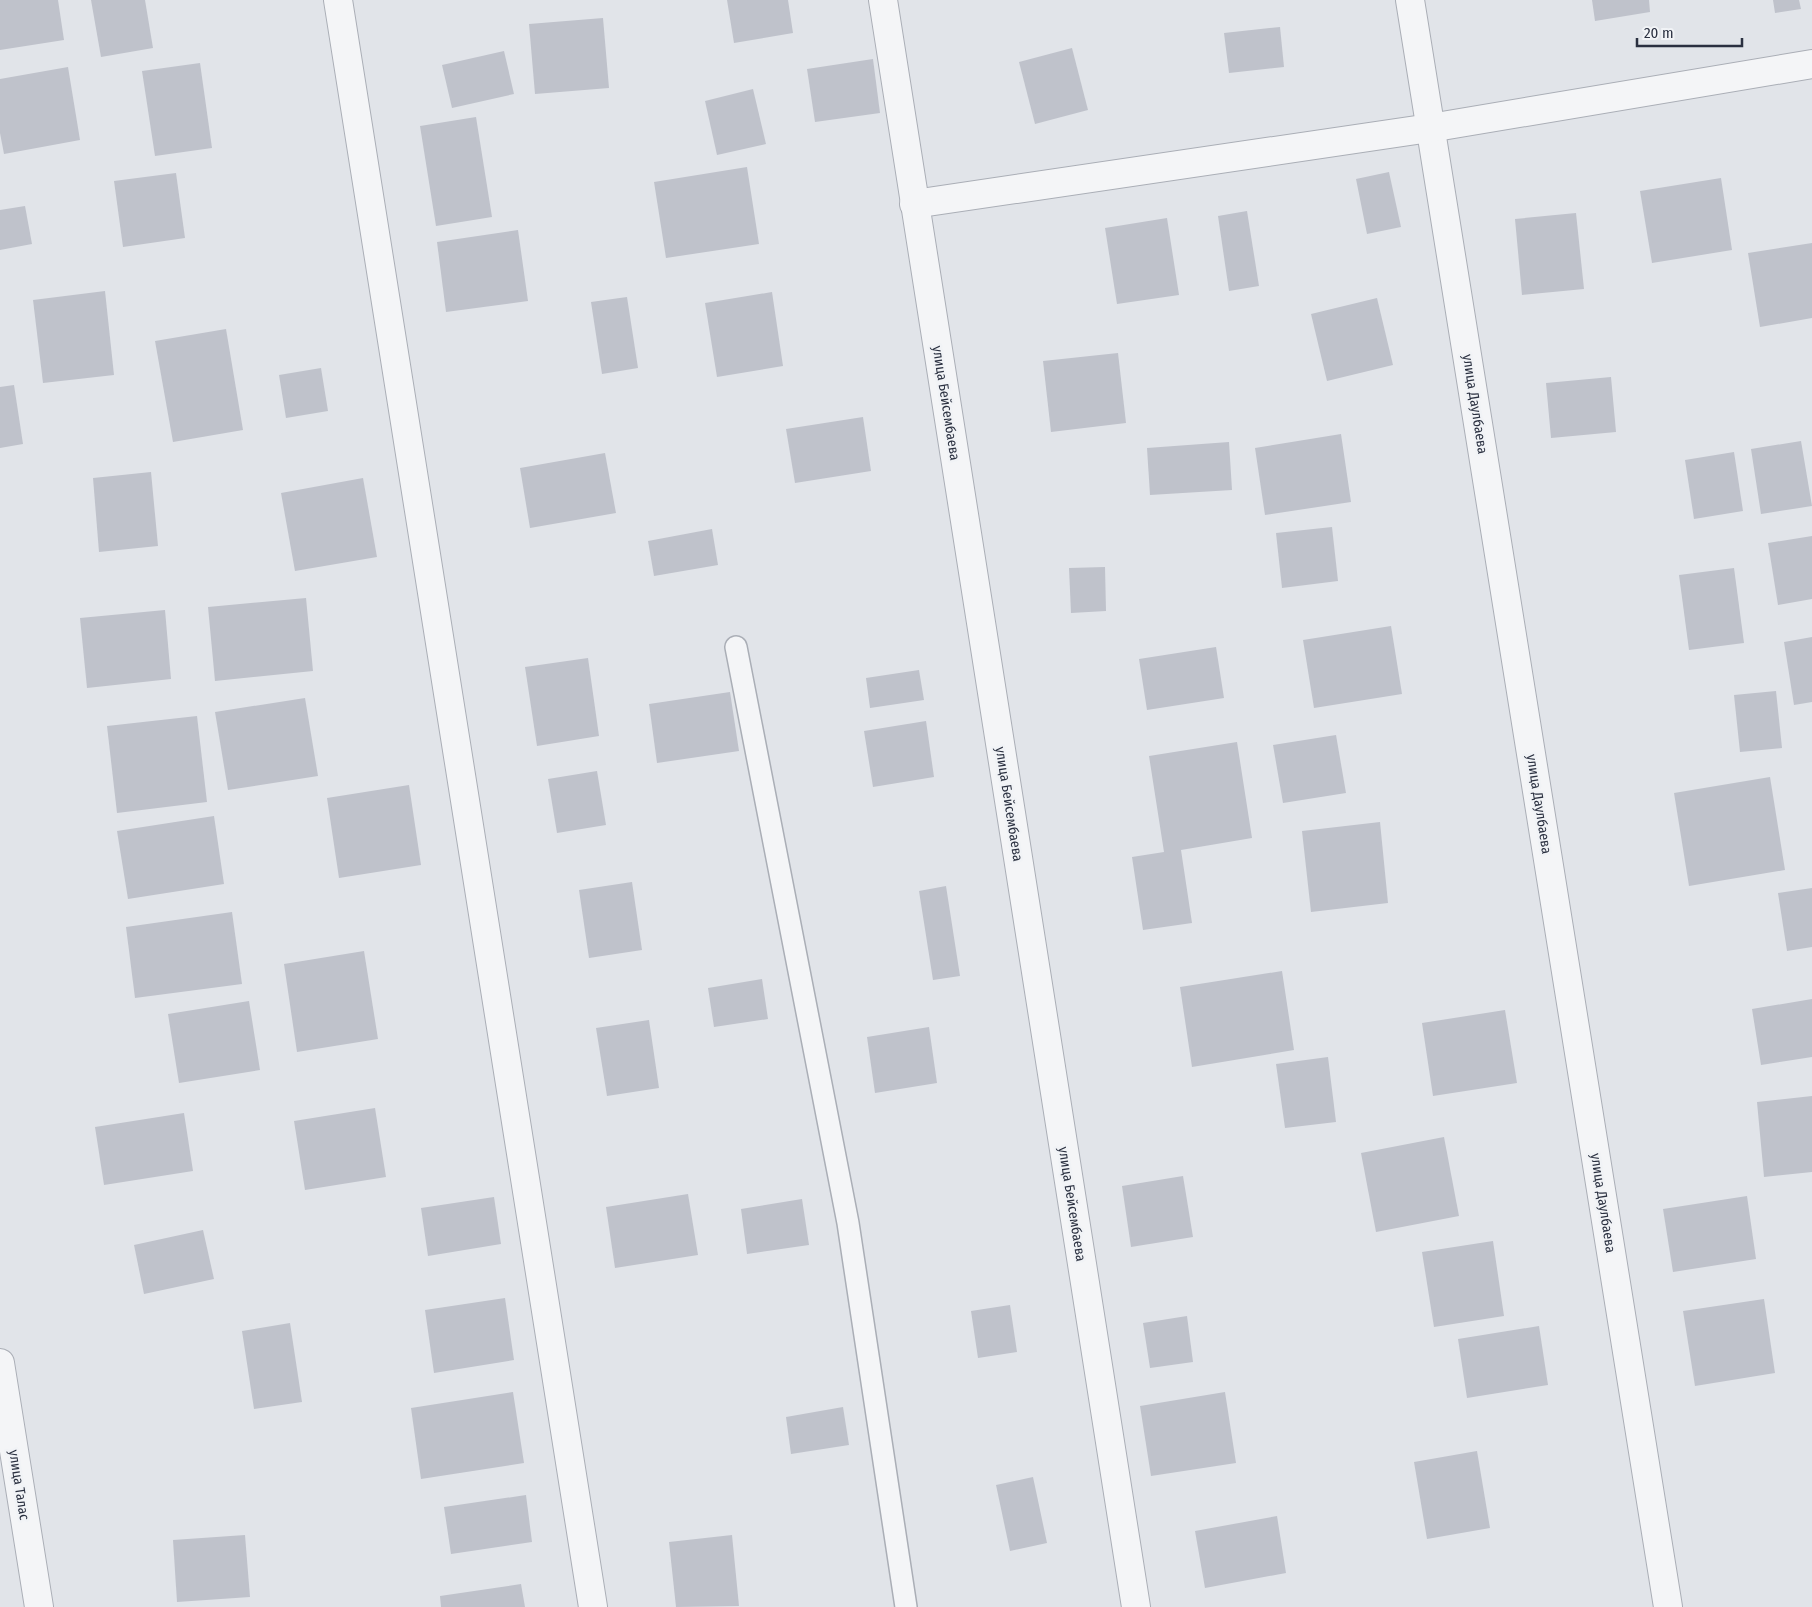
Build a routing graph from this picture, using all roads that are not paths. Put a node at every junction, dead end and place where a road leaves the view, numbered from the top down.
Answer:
1 (338, 0) edge
2 (883, 0) edge
3 (1410, 0) edge
4 (1812, 64) edge
5 (1430, 128) junction
6 (914, 204) junction
7 (736, 647) dead end
8 (0, 1363) edge
9 (38, 1607) edge
10 (593, 1607) edge
11 (906, 1607) edge
12 (1136, 1607) edge
13 (1668, 1607) edge

1 - 10 street
2 - 6 street, улица Бейсембаева
3 - 5 street, улица Даулбаева
4 - 5 street
5 - 6 street
5 - 13 street, улица Даулбаева
6 - 12 street, улица Бейсембаева
7 - 11 lane
8 - 9 street, улица Талас

